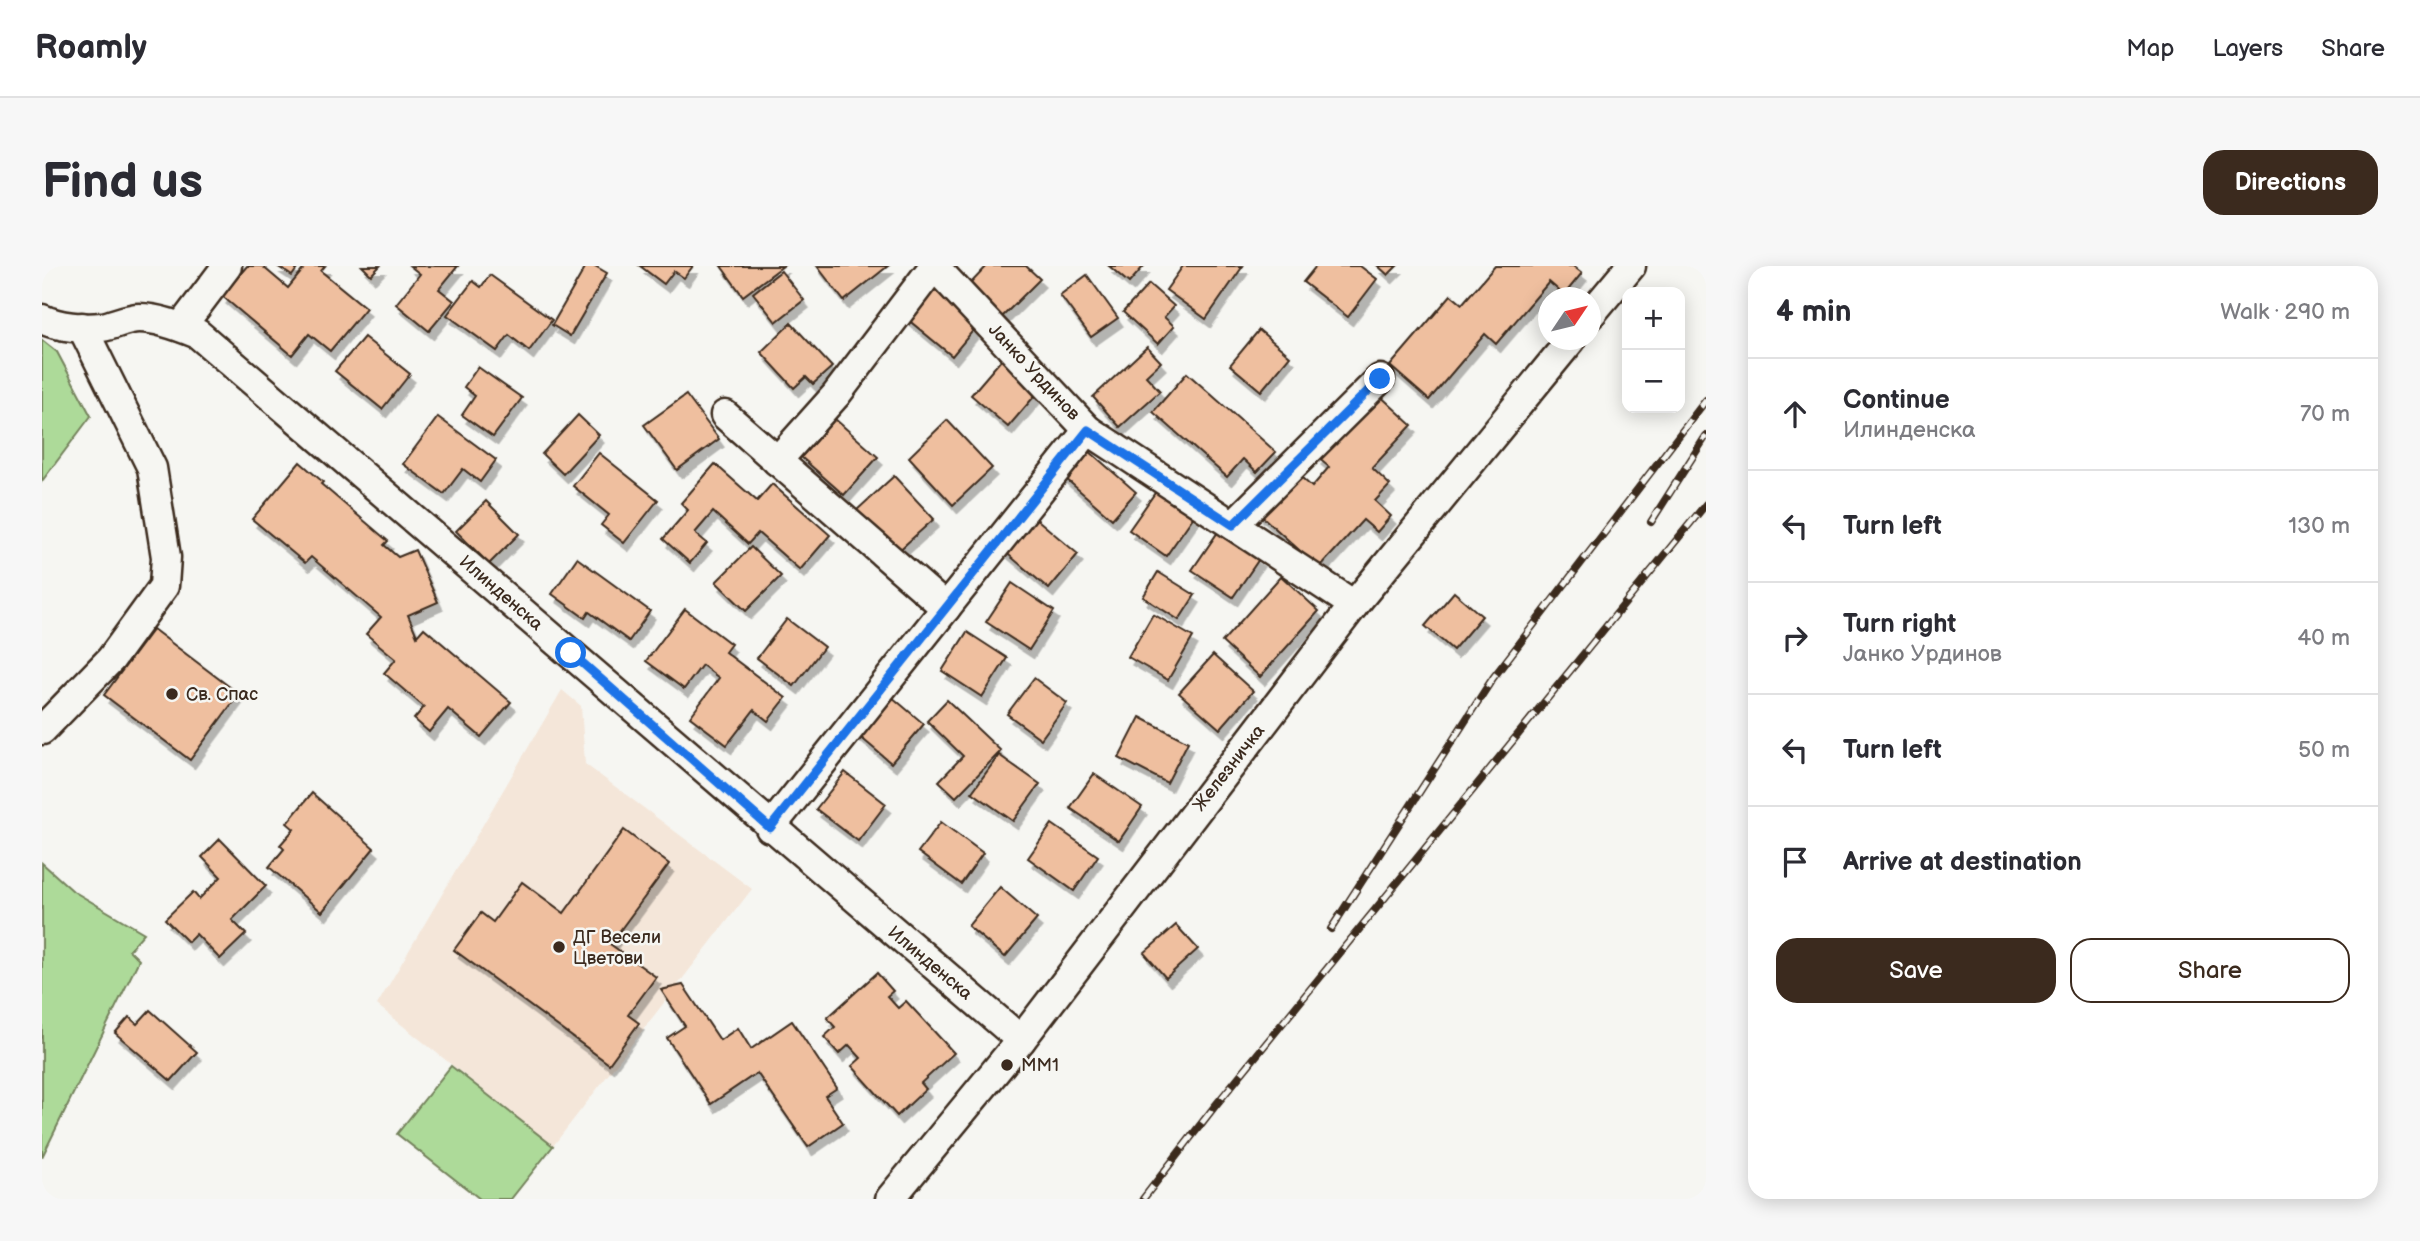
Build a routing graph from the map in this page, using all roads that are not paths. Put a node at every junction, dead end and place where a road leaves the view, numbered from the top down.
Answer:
1 (227, 266) edge
2 (934, 266) edge
3 (1631, 266) edge
4 (1601, 303) edge
5 (42, 319) edge
6 (82, 327) junction
7 (181, 327) junction
8 (1563, 350) edge
9 (1380, 379) dead end
10 (724, 415) dead end
11 (1088, 430) junction
12 (777, 461) junction
13 (1233, 525) junction
14 (1354, 605) junction
15 (946, 608) junction
16 (42, 730) edge
17 (770, 828) junction
18 (1021, 1040) junction
19 (890, 1199) edge

1 - 7 street
2 - 11 street, Јанко Урдинов
2 - 12 street
3 - 4 street
5 - 6 street, Илинденска
6 - 7 street, Илинденска
6 - 16 street
7 - 17 street, Илинденска
8 - 14 street, Железничка
9 - 13 street
10 - 12 street
11 - 13 street, Јанко Урдинов
11 - 15 street
12 - 15 street
13 - 14 street, Јанко Урдинов
14 - 18 street, Железничка
15 - 17 street
17 - 18 street, Илинденска
18 - 19 street, Железничка

